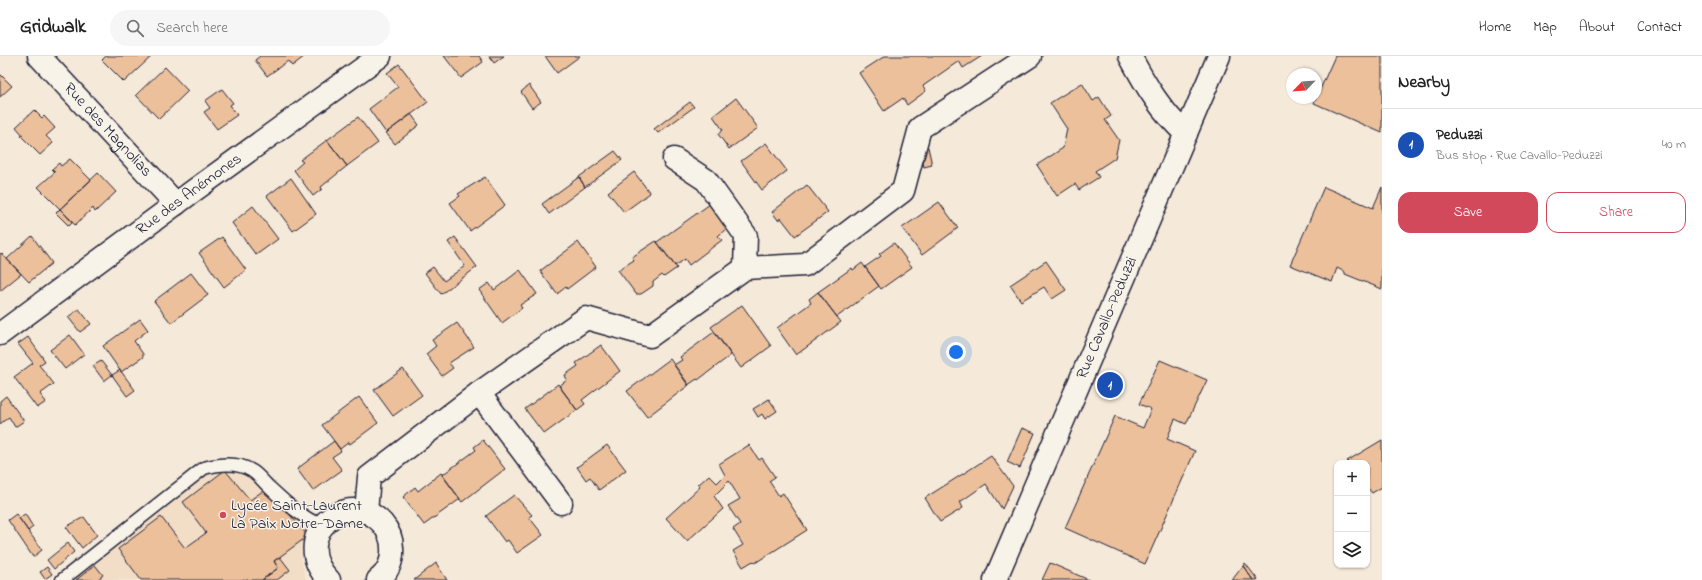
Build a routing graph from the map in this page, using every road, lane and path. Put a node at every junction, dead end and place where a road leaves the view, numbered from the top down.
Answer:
1 (39, 56) edge
2 (380, 56) edge
3 (1030, 56) edge
4 (1130, 56) edge
5 (1219, 56) edge
6 (1186, 134) junction
7 (674, 159) dead end
8 (176, 204) junction
9 (744, 268) junction
10 (0, 334) edge
11 (479, 393) junction
12 (561, 503) dead end
13 (366, 512) junction
14 (322, 526) junction
15 (62, 580) edge
16 (329, 580) edge
17 (378, 580) edge
18 (995, 580) edge

1 - 8 street, Rue des Magnolias
2 - 8 street, Rue des Anémones
3 - 9 street
4 - 6 street
5 - 6 street, Rue Cavallo-Peduzzi
6 - 18 street, Rue Cavallo-Peduzzi
7 - 9 street
8 - 10 street, Rue des Anémones
9 - 11 street
11 - 12 street
11 - 13 street
13 - 14 street
13 - 17 street
14 - 15 lane
14 - 16 street

